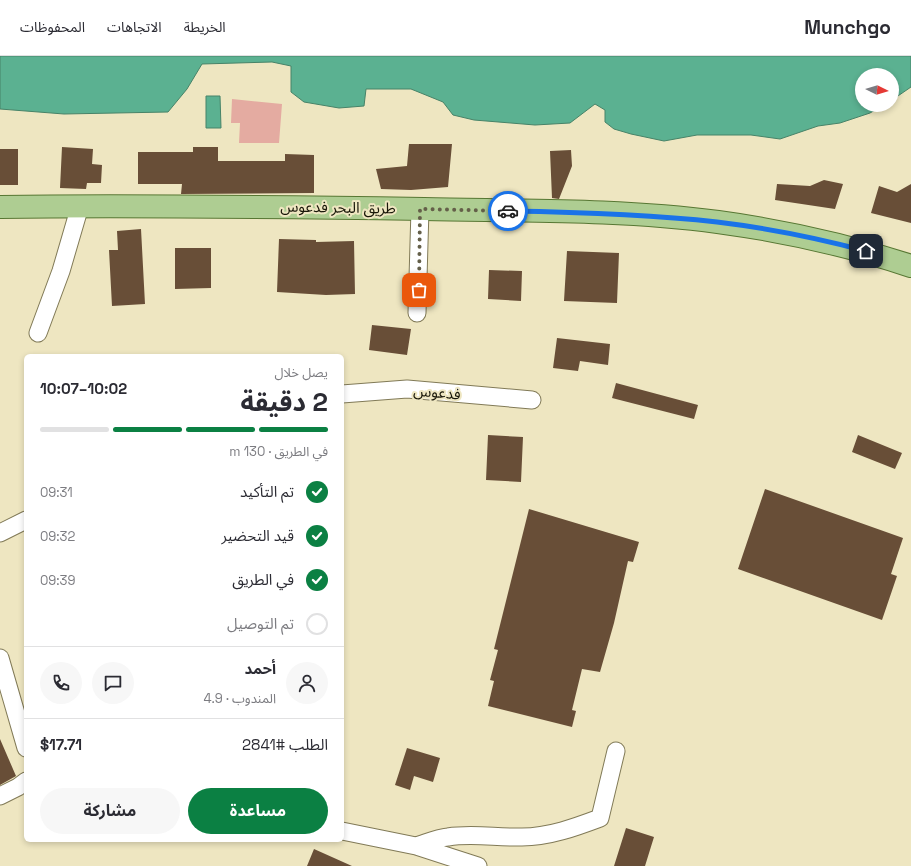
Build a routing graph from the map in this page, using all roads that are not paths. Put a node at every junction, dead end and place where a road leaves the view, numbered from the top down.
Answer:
1 (80, 206) junction
2 (0, 207) edge
3 (420, 209) junction
4 (911, 266) edge
5 (417, 312) dead end
6 (38, 333) dead end
7 (344, 394) edge
8 (532, 400) dead end
9 (24, 521) edge
10 (0, 533) edge
11 (0, 658) edge
12 (24, 741) edge
13 (616, 751) dead end
14 (24, 782) edge
15 (0, 796) edge
16 (344, 831) edge
17 (416, 846) junction
18 (478, 866) edge

1 - 2 main road, طريق البحر فدعوس
1 - 3 main road, طريق البحر فدعوس
1 - 6 street
3 - 4 main road, طريق البحر فدعوس
3 - 5 street
7 - 8 street, فدعوس
9 - 10 street
11 - 12 street
13 - 17 street
14 - 15 street
16 - 17 street
17 - 18 street

